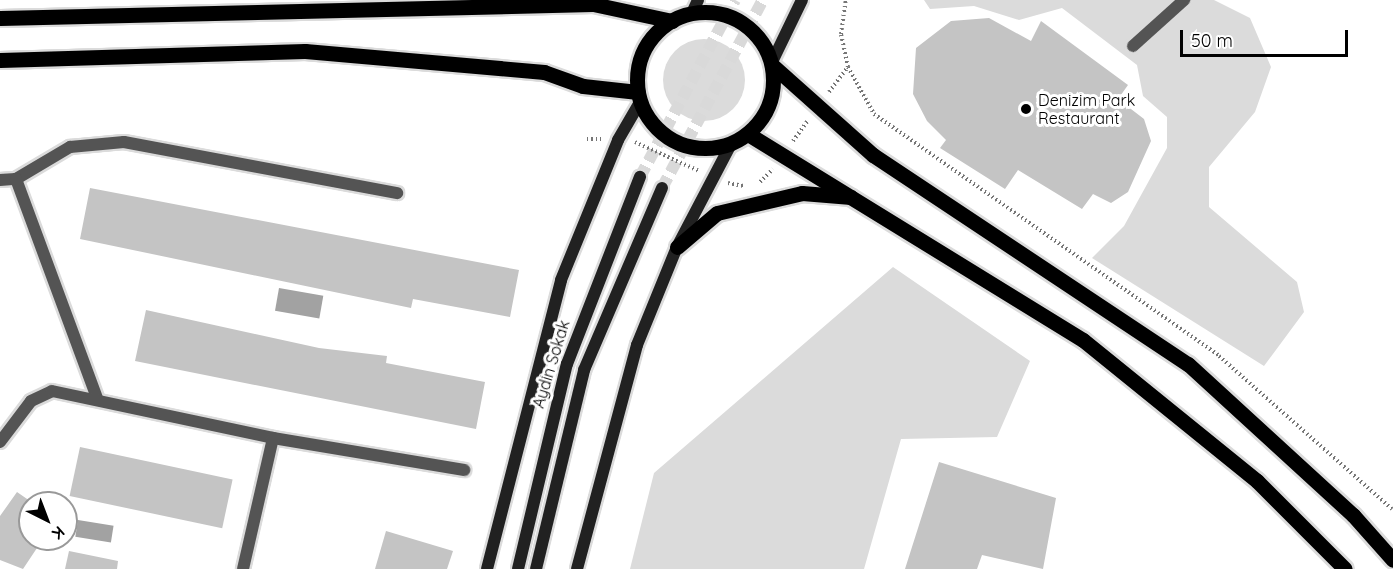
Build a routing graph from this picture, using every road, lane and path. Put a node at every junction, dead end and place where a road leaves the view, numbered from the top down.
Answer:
1 (802, 0) edge
2 (1184, 0) edge
3 (695, 7) edge
4 (0, 18) edge
5 (672, 21) junction
6 (1133, 46) dead end
7 (0, 60) edge
8 (772, 64) junction
9 (848, 67) dead end
10 (639, 97) junction
11 (748, 134) junction
12 (587, 138) dead end
13 (618, 140) junction
14 (731, 144) junction
15 (640, 177) tunnel mouth
16 (714, 178) junction
17 (16, 179) junction
18 (0, 180) edge
19 (662, 188) tunnel mouth
20 (397, 193) dead end
21 (857, 197) junction
22 (753, 204) junction
23 (677, 247) junction
24 (97, 398) junction
25 (273, 438) junction
26 (0, 442) edge
27 (464, 470) dead end
28 (1392, 509) edge
29 (1393, 560) edge
30 (243, 569) edge
31 (487, 569) edge
32 (518, 569) edge
33 (536, 569) edge
34 (577, 569) edge
35 (1345, 569) edge

1 - 8 main road
2 - 6 street
3 - 5 main road
3 - 8 main road
4 - 5 main road
5 - 10 main road
7 - 10 main road
8 - 11 main road
8 - 29 main road
9 - 28 path
10 - 13 main road
10 - 14 main road
11 - 14 main road
11 - 21 main road
12 - 13 path
13 - 16 path
13 - 31 main road
14 - 16 main road
15 - 32 main road, Aydin Sokak
16 - 22 path
16 - 23 main road
17 - 18 street
17 - 20 street
17 - 24 street
19 - 33 main road
21 - 22 main road
21 - 35 main road
22 - 23 main road
23 - 34 main road
24 - 25 street
24 - 26 street
25 - 27 street
25 - 30 street

